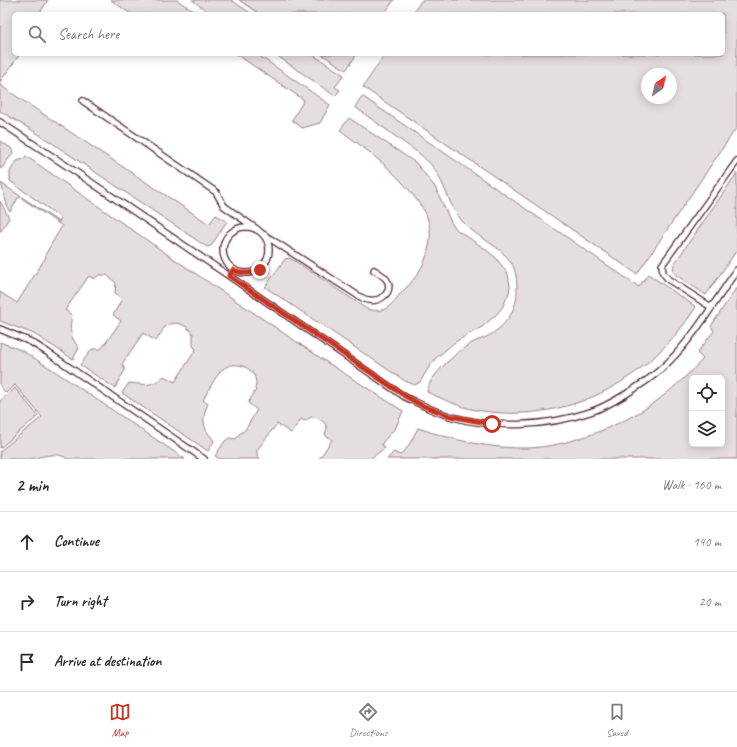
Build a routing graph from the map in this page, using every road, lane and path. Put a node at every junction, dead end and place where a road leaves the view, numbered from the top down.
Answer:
1 (83, 101) dead end
2 (0, 122) edge
3 (737, 161) edge
4 (258, 230) junction
5 (263, 234) junction
6 (233, 270) junction
7 (374, 270) dead end
8 (737, 270) edge
9 (229, 276) junction
10 (711, 307) junction
11 (0, 330) edge
12 (204, 459) edge

1 - 4 lane
2 - 9 lane
3 - 10 lane
4 - 5 lane
4 - 6 lane
5 - 6 lane
5 - 7 lane
6 - 9 lane
8 - 10 lane
9 - 10 lane
11 - 12 lane

